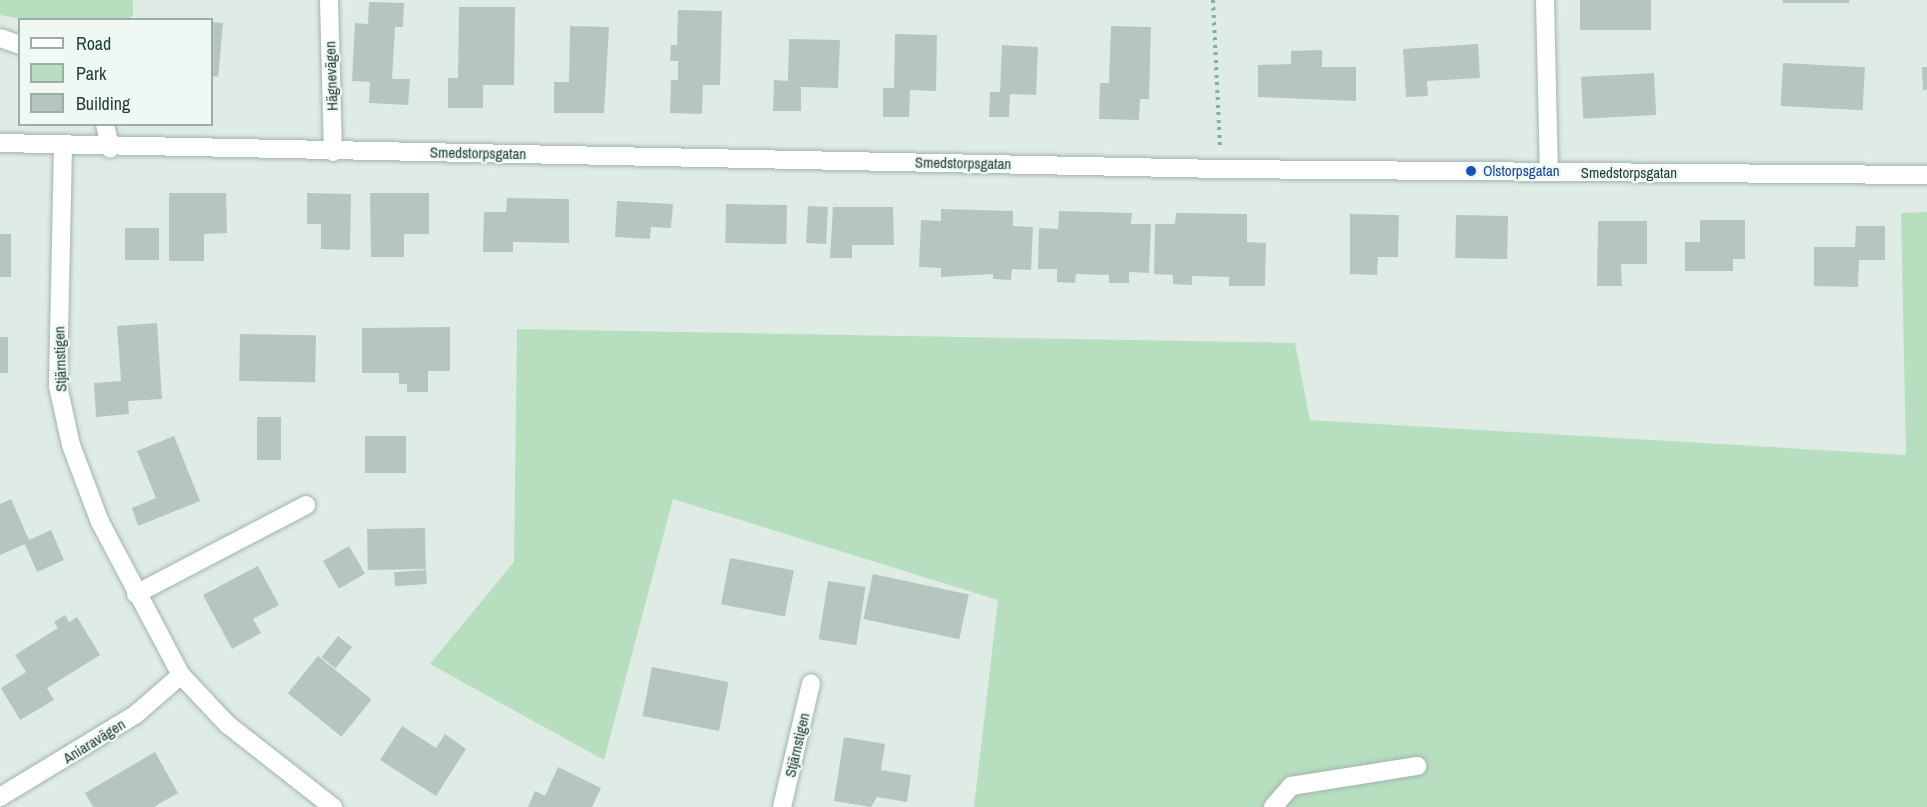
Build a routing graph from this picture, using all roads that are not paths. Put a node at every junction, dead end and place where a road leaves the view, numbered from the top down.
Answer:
1 (329, 0) edge
2 (1545, 0) edge
3 (0, 38) edge
4 (18, 44) edge
5 (105, 126) edge
6 (0, 144) edge
7 (63, 146) junction
8 (110, 148) junction
9 (333, 152) junction
10 (1549, 172) junction
11 (1927, 175) edge
12 (306, 506) dead end
13 (135, 594) junction
14 (181, 675) junction
15 (811, 683) dead end
16 (1418, 766) dead end
17 (0, 797) edge
18 (333, 807) edge
19 (782, 807) edge
20 (1273, 807) edge

1 - 9 street, Hägnevägen
2 - 10 street
3 - 4 street
5 - 8 street
6 - 7 street, Smedstorpsgatan
7 - 8 street, Smedstorpsgatan
7 - 13 street, Stjärnstigen
8 - 9 street, Smedstorpsgatan
9 - 10 street, Smedstorpsgatan
10 - 11 street, Smedstorpsgatan
12 - 13 street
13 - 14 street, Stjärnstigen
14 - 17 street, Aniaravägen
14 - 18 street, Stjärnstigen
15 - 19 street, Stjärnstigen
16 - 20 street

